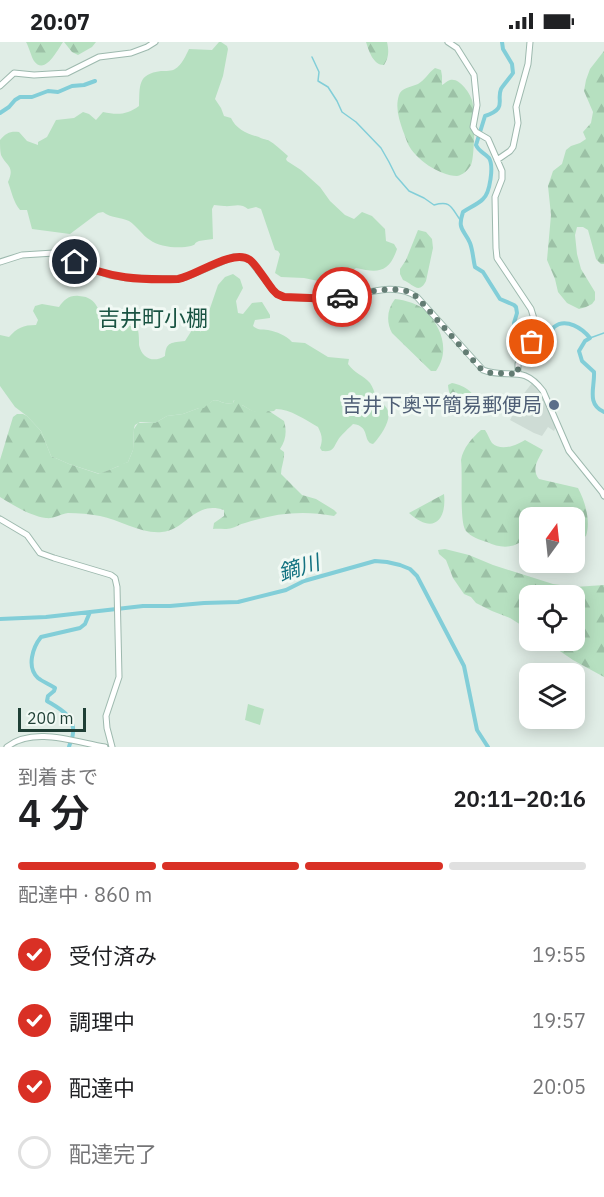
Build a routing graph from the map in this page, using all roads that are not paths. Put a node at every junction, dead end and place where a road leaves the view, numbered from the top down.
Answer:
1 (154, 42) edge
2 (448, 42) edge
3 (530, 42) edge
4 (0, 87) edge
5 (497, 160) junction
6 (0, 262) edge
7 (518, 374) junction
8 (604, 496) edge
9 (0, 519) edge
10 (7, 747) edge
11 (105, 747) edge
12 (112, 747) edge

1 - 4 main road
2 - 5 main road
3 - 5 main road
5 - 7 main road
6 - 7 main road
7 - 8 main road
9 - 12 main road
10 - 11 main road

